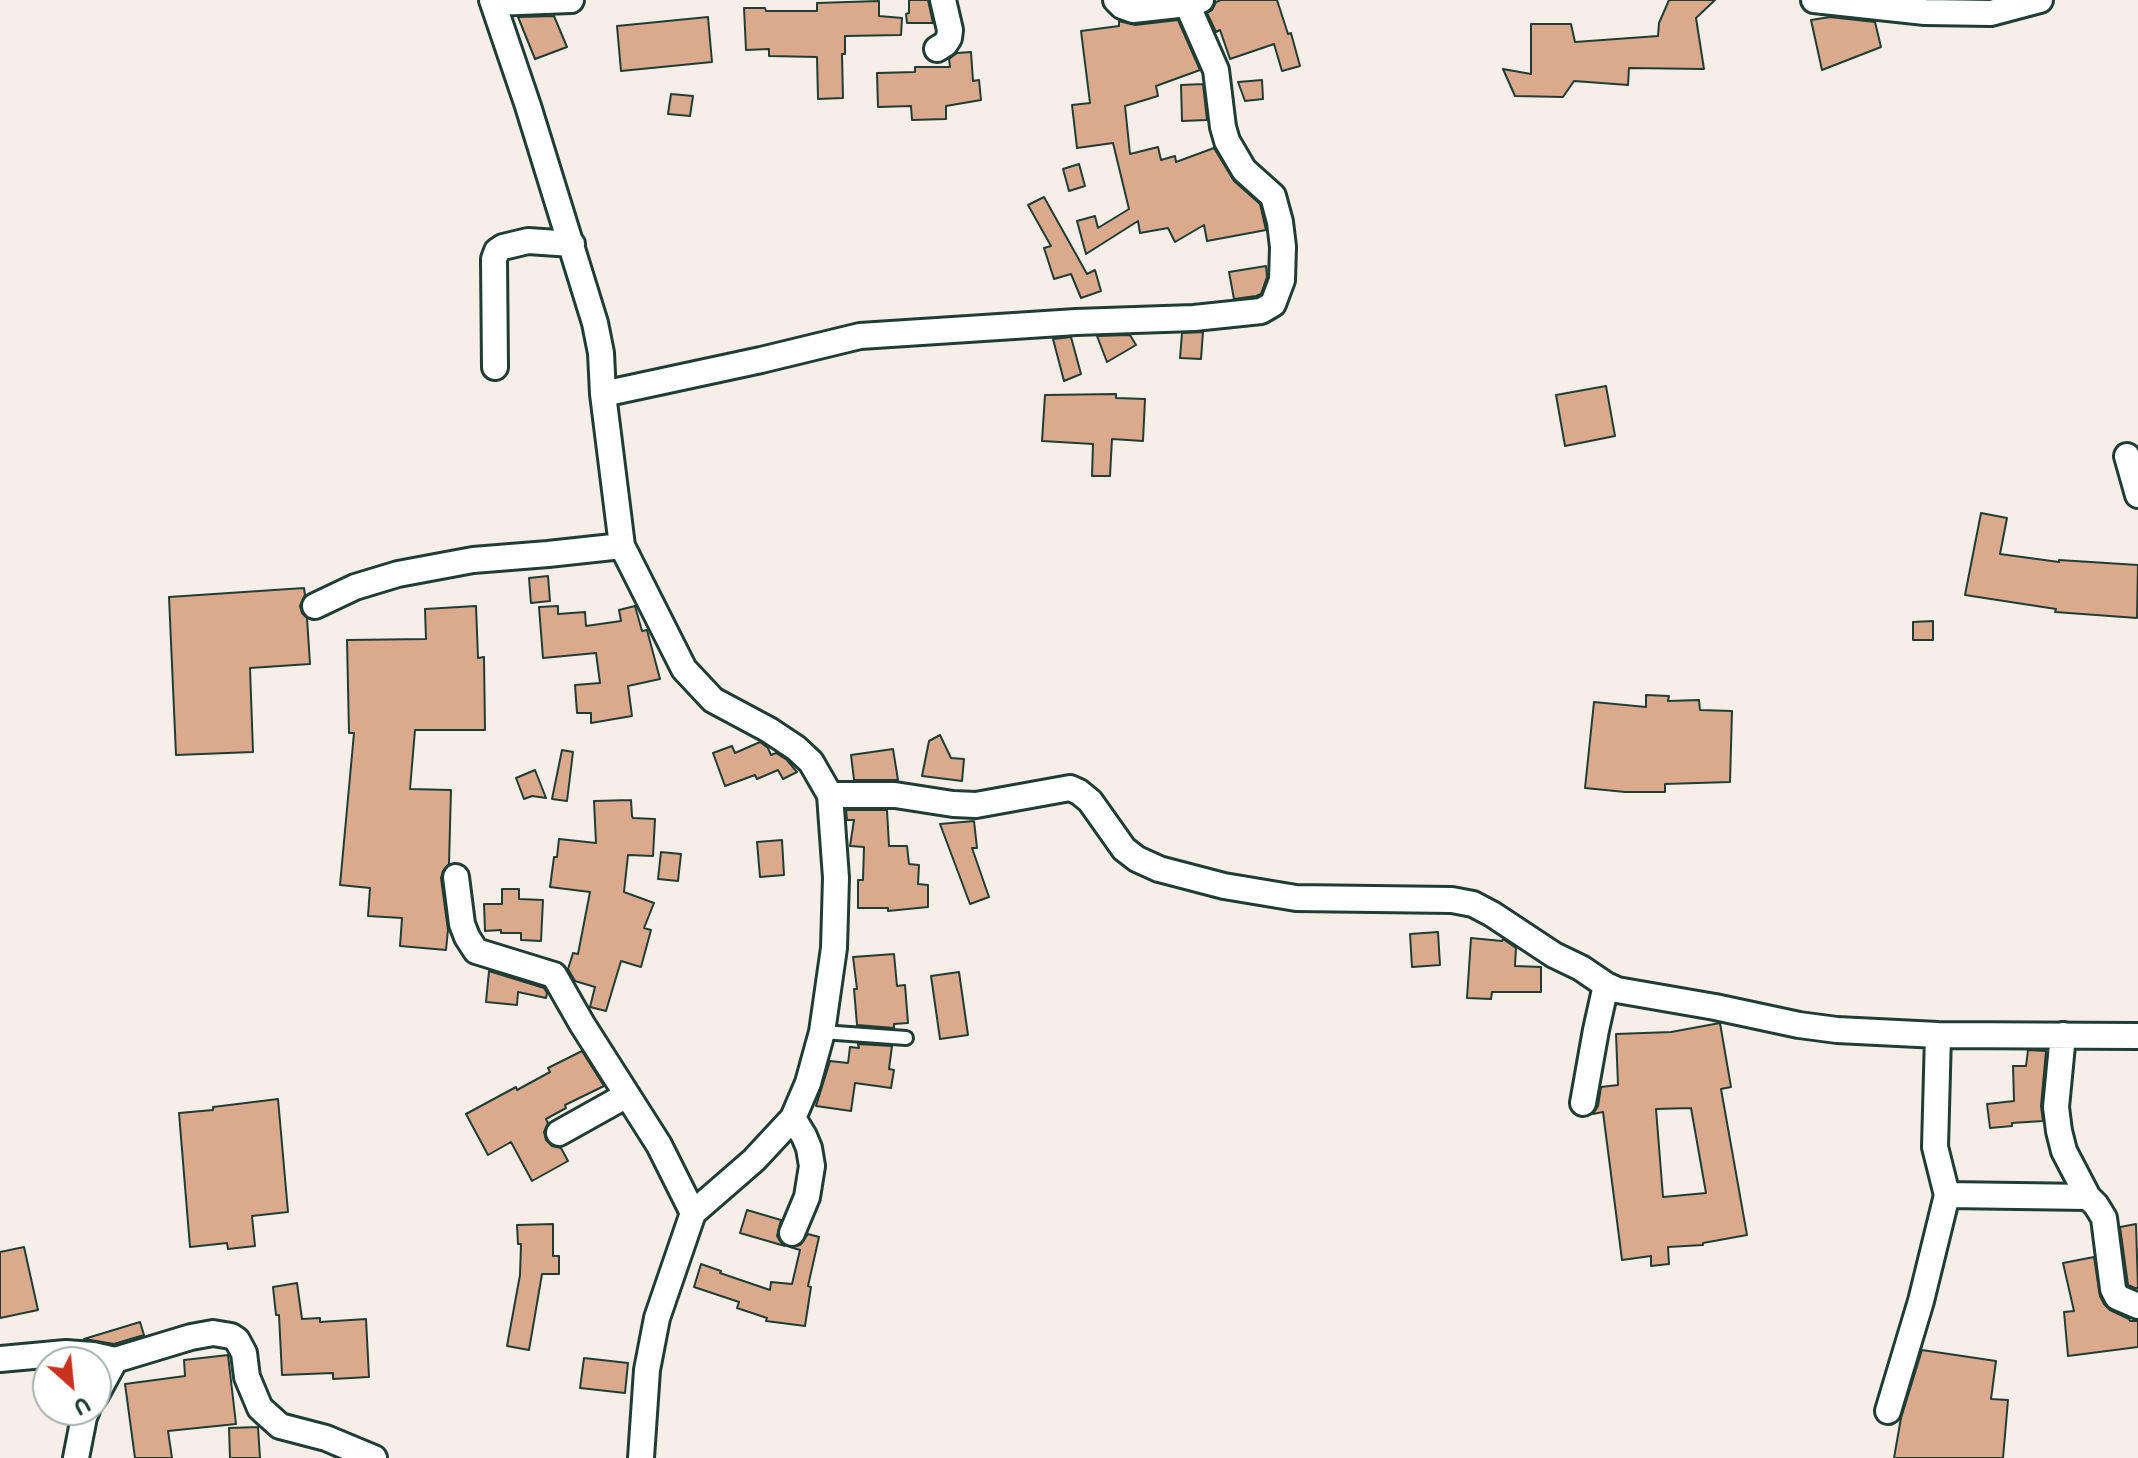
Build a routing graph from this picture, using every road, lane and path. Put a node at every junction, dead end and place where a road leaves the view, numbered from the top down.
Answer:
1 (571, 0) edge
2 (943, 0) edge
3 (1116, 0) edge
4 (1814, 0) edge
5 (2040, 0) edge
6 (492, 2) edge
7 (1194, 2) edge
8 (1989, 6) edge
9 (937, 49) dead end
10 (572, 244) junction
11 (495, 367) dead end
12 (603, 394) junction
13 (2127, 456) dead end
14 (2138, 495) edge
15 (622, 546) junction
16 (315, 606) dead end
17 (830, 795) junction
18 (456, 877) dead end
19 (1606, 985) junction
20 (822, 1032) junction
21 (1938, 1035) junction
22 (2063, 1035) junction
23 (2138, 1036) edge
24 (906, 1038) dead end
25 (627, 1095) junction
26 (1583, 1103) dead end
27 (793, 1118) junction
28 (559, 1133) dead end
29 (1947, 1195) junction
30 (2088, 1197) junction
31 (693, 1213) junction
32 (792, 1233) dead end
33 (2138, 1306) edge
34 (0, 1359) edge
35 (115, 1360) junction
36 (112, 1366) edge
37 (1888, 1411) dead end
38 (82, 1426) edge
39 (76, 1458) edge
40 (374, 1458) edge
41 (641, 1458) edge

1 - 6 street
2 - 9 street
3 - 7 street
4 - 8 street
5 - 8 street
6 - 10 street
7 - 12 street
10 - 11 street
10 - 12 street
12 - 15 street
13 - 14 street
15 - 16 street
15 - 17 street
17 - 19 street
17 - 20 street
18 - 25 street
19 - 21 street
19 - 26 street
20 - 24 lane
20 - 27 street
21 - 22 street
21 - 29 street
22 - 23 street
22 - 30 street
25 - 28 street
25 - 31 street
27 - 31 street
27 - 32 street
29 - 30 street
29 - 37 street
30 - 33 street
31 - 41 street
34 - 35 street
35 - 36 street
35 - 40 street
38 - 39 street

